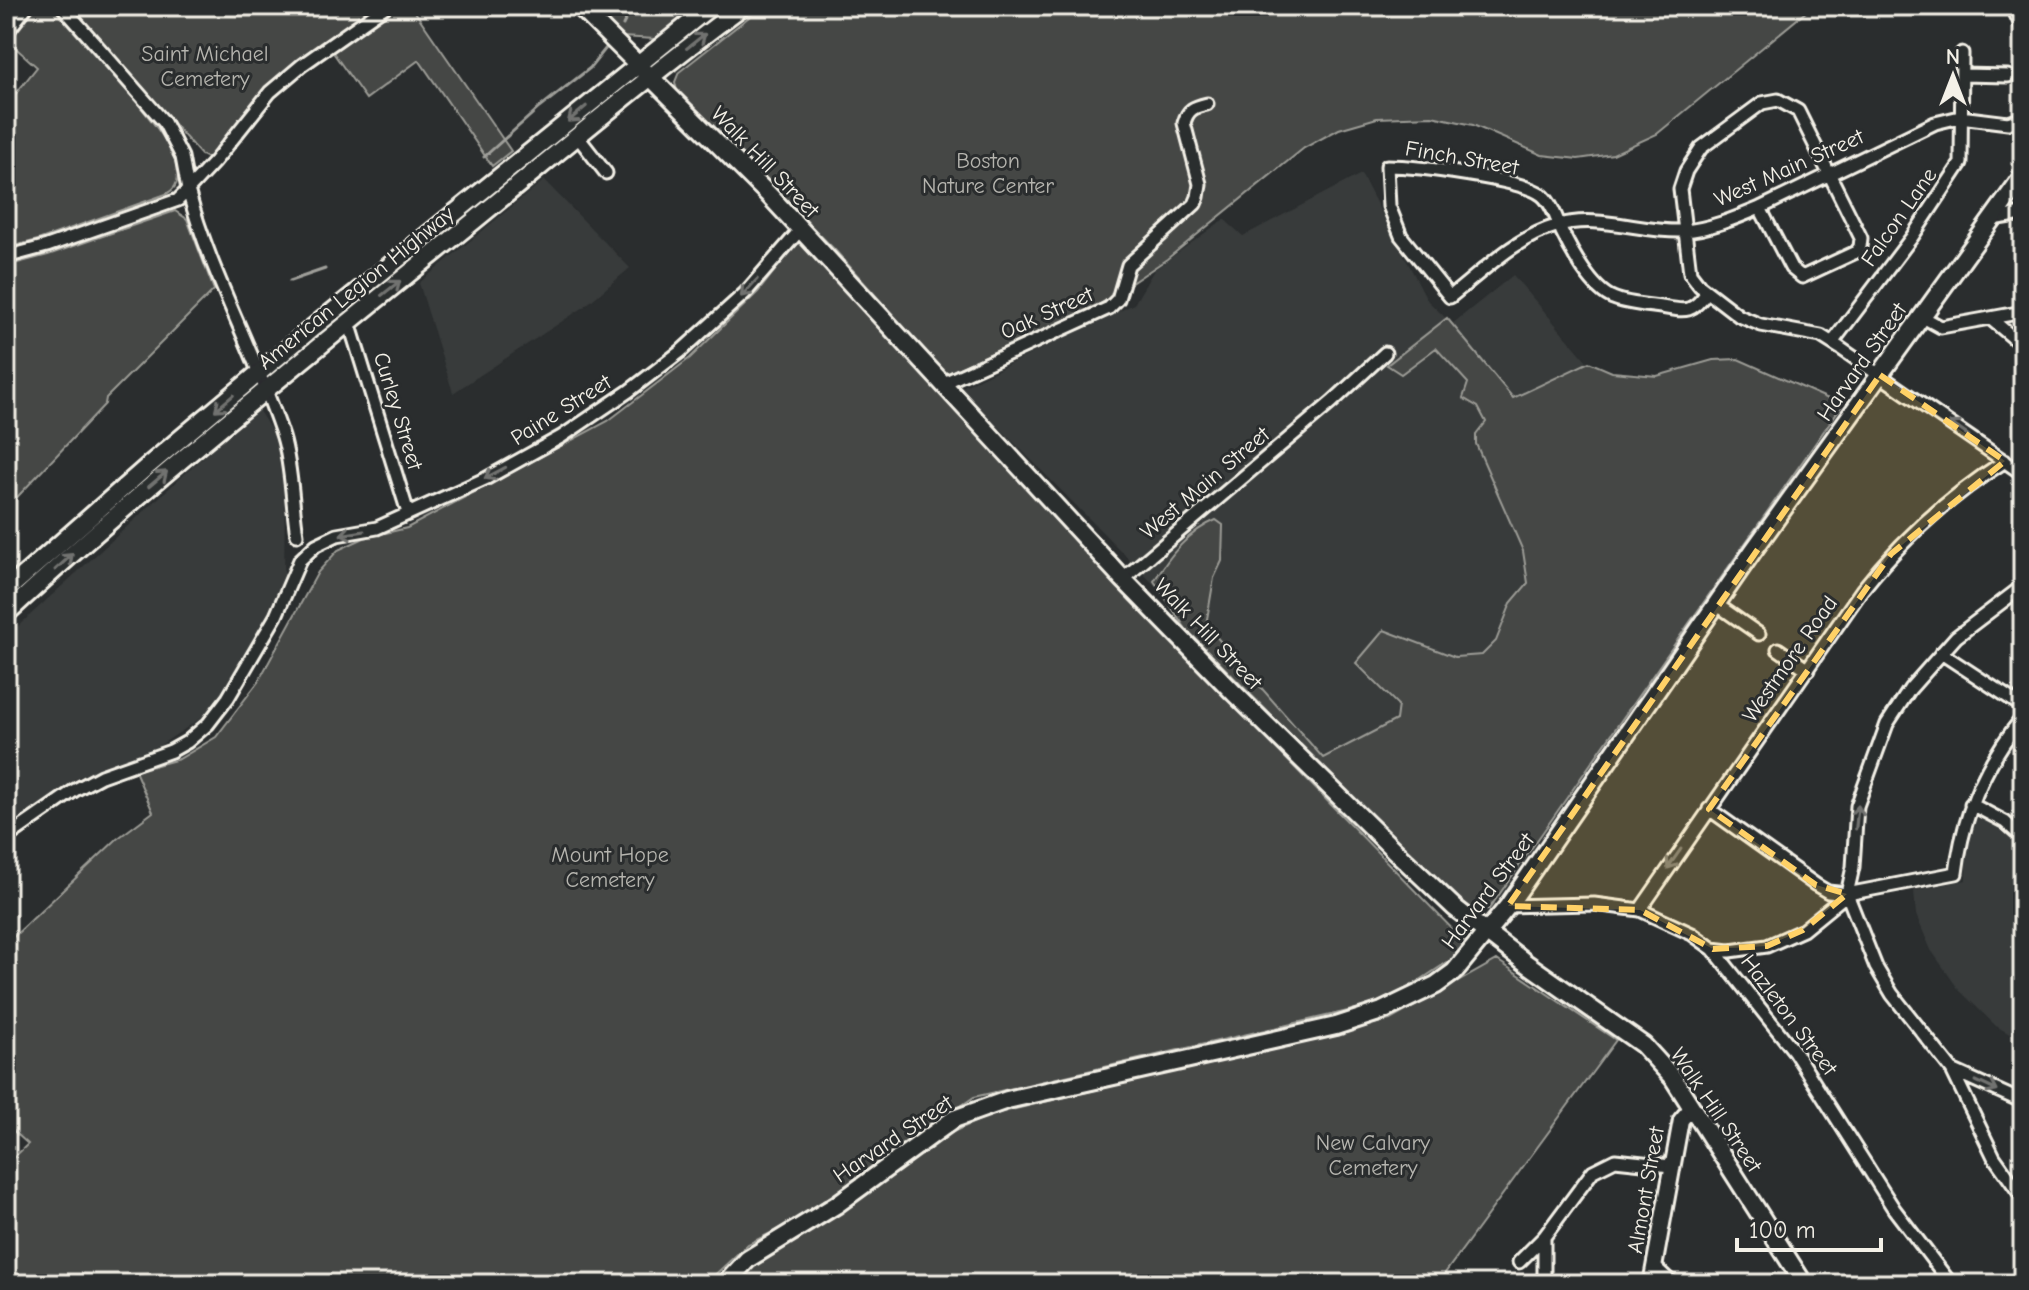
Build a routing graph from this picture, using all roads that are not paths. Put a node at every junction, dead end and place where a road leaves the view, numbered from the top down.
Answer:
1 (27, 6) edge
2 (62, 6) edge
3 (386, 6) edge
4 (579, 6) edge
5 (711, 6) edge
6 (743, 6) edge
7 (2012, 6) edge
8 (2023, 29) edge
9 (6, 33) edge
10 (1962, 53) dead end
11 (637, 64) junction
12 (1962, 75) junction
13 (2008, 76) dead end
14 (650, 78) junction
15 (1207, 104) dead end
16 (1960, 117) junction
17 (2022, 121) edge
18 (578, 137) junction
19 (606, 173) dead end
20 (1828, 174) junction
21 (2023, 176) edge
22 (188, 190) junction
23 (1760, 208) junction
24 (2023, 214) edge
25 (1991, 219) junction
26 (1559, 225) junction
27 (801, 229) junction
28 (1685, 231) junction
29 (6, 257) edge
30 (1707, 292) junction
31 (1450, 297) joint
32 (2023, 312) edge
33 (1921, 316) junction
34 (1991, 319) junction
35 (349, 322) junction
36 (1832, 343) junction
37 (2023, 346) edge
38 (1385, 353) dead end
39 (258, 373) junction
40 (1880, 375) junction
41 (944, 383) junction
42 (265, 390) junction
43 (2005, 461) junction
44 (2023, 474) edge
45 (408, 513) junction
46 (297, 535) dead end
47 (1123, 579) junction
48 (2023, 586) edge
49 (6, 591) edge
50 (1716, 604) junction
51 (6, 614) edge
52 (1759, 634) dead end
53 (1778, 649) dead end
54 (1941, 653) junction
55 (1808, 670) junction
56 (2023, 707) edge
57 (2023, 717) edge
58 (1971, 804) junction
59 (1709, 809) junction
60 (6, 838) edge
61 (2023, 838) edge
62 (1847, 894) junction
63 (1508, 906) junction
64 (1640, 910) junction
65 (1487, 931) junction
66 (1713, 949) junction
67 (1952, 1070) junction
68 (2023, 1102) edge
69 (1692, 1107) junction
70 (1671, 1166) junction
71 (2023, 1198) edge
72 (1544, 1237) junction
73 (1519, 1262) dead end
74 (1654, 1266) junction
75 (725, 1284) edge
76 (1544, 1284) edge
77 (1651, 1284) edge
78 (1673, 1284) edge
79 (1804, 1284) edge
80 (1951, 1284) edge

1 - 9 street
2 - 22 street
3 - 22 street
4 - 11 main road, Walk Hill Street
5 - 11 main road, American Legion Highway
14 -> 6 main road, American Legion Highway
7 - 8 street
10 - 12 street, Falcon Lane
11 - 14 main road, Walk Hill Street
11 -> 39 main road, American Legion Highway
12 - 13 street
12 - 16 street, Falcon Lane
14 - 18 main road, American Legion Highway
14 - 27 main road, Walk Hill Street
15 - 41 street, Oak Street
16 - 17 street, West Main Street
16 - 20 street, West Main Street
16 - 36 street, Falcon Lane
18 - 19 street
35 -> 18 main road, American Legion Highway
20 - 23 street, West Main Street
20 - 23 street
20 - 28 street
21 - 25 main road, Harvard Street
22 - 29 street
22 - 39 street
23 - 28 street, West Main Street
24 - 25 street
25 - 33 main road, Harvard Street
26 - 28 street, West Main Street
26 - 30 street, Finch Street
26 - 31 street, West Main Street
26 - 31 street, Finch Street
27 - 41 main road, Walk Hill Street
27 -> 45 street, Paine Street
28 - 30 street
30 - 36 street
32 - 34 street
33 - 34 street
33 - 40 main road, Harvard Street
34 - 37 street
35 - 42 main road, American Legion Highway
35 - 45 street, Curley Street
36 - 40 street
38 - 47 street, West Main Street
39 - 42 street
39 -> 49 main road, American Legion Highway
43 -> 40 street
40 - 50 main road, Harvard Street
41 - 47 main road, Walk Hill Street
42 - 46 street
51 -> 42 main road, American Legion Highway
43 - 44 street
43 - 55 street, Westmore Road
45 -> 60 street, Paine Street
47 - 65 main road, Walk Hill Street
48 - 54 street
50 - 52 street
50 - 63 main road, Harvard Street
53 - 55 street
54 - 56 street
62 -> 54 street
55 - 59 street, Westmore Road
57 - 58 street
58 - 61 street
58 - 62 street
59 - 62 street
59 -> 64 street, Westmore Road
62 - 66 street
62 - 67 street
63 - 64 street, Hazleton Street
63 - 65 main road, Harvard Street
64 - 66 street, Hazleton Street
65 - 69 main road, Walk Hill Street
65 - 75 main road, Harvard Street
66 - 80 street, Hazleton Street
67 -> 68 street
67 - 71 street
69 - 70 street, Almont Street
69 - 79 main road, Walk Hill Street
70 - 72 street
70 - 74 street, Almont Street
72 - 73 street
72 - 76 street
74 - 77 street, Almont Street
74 - 78 street

